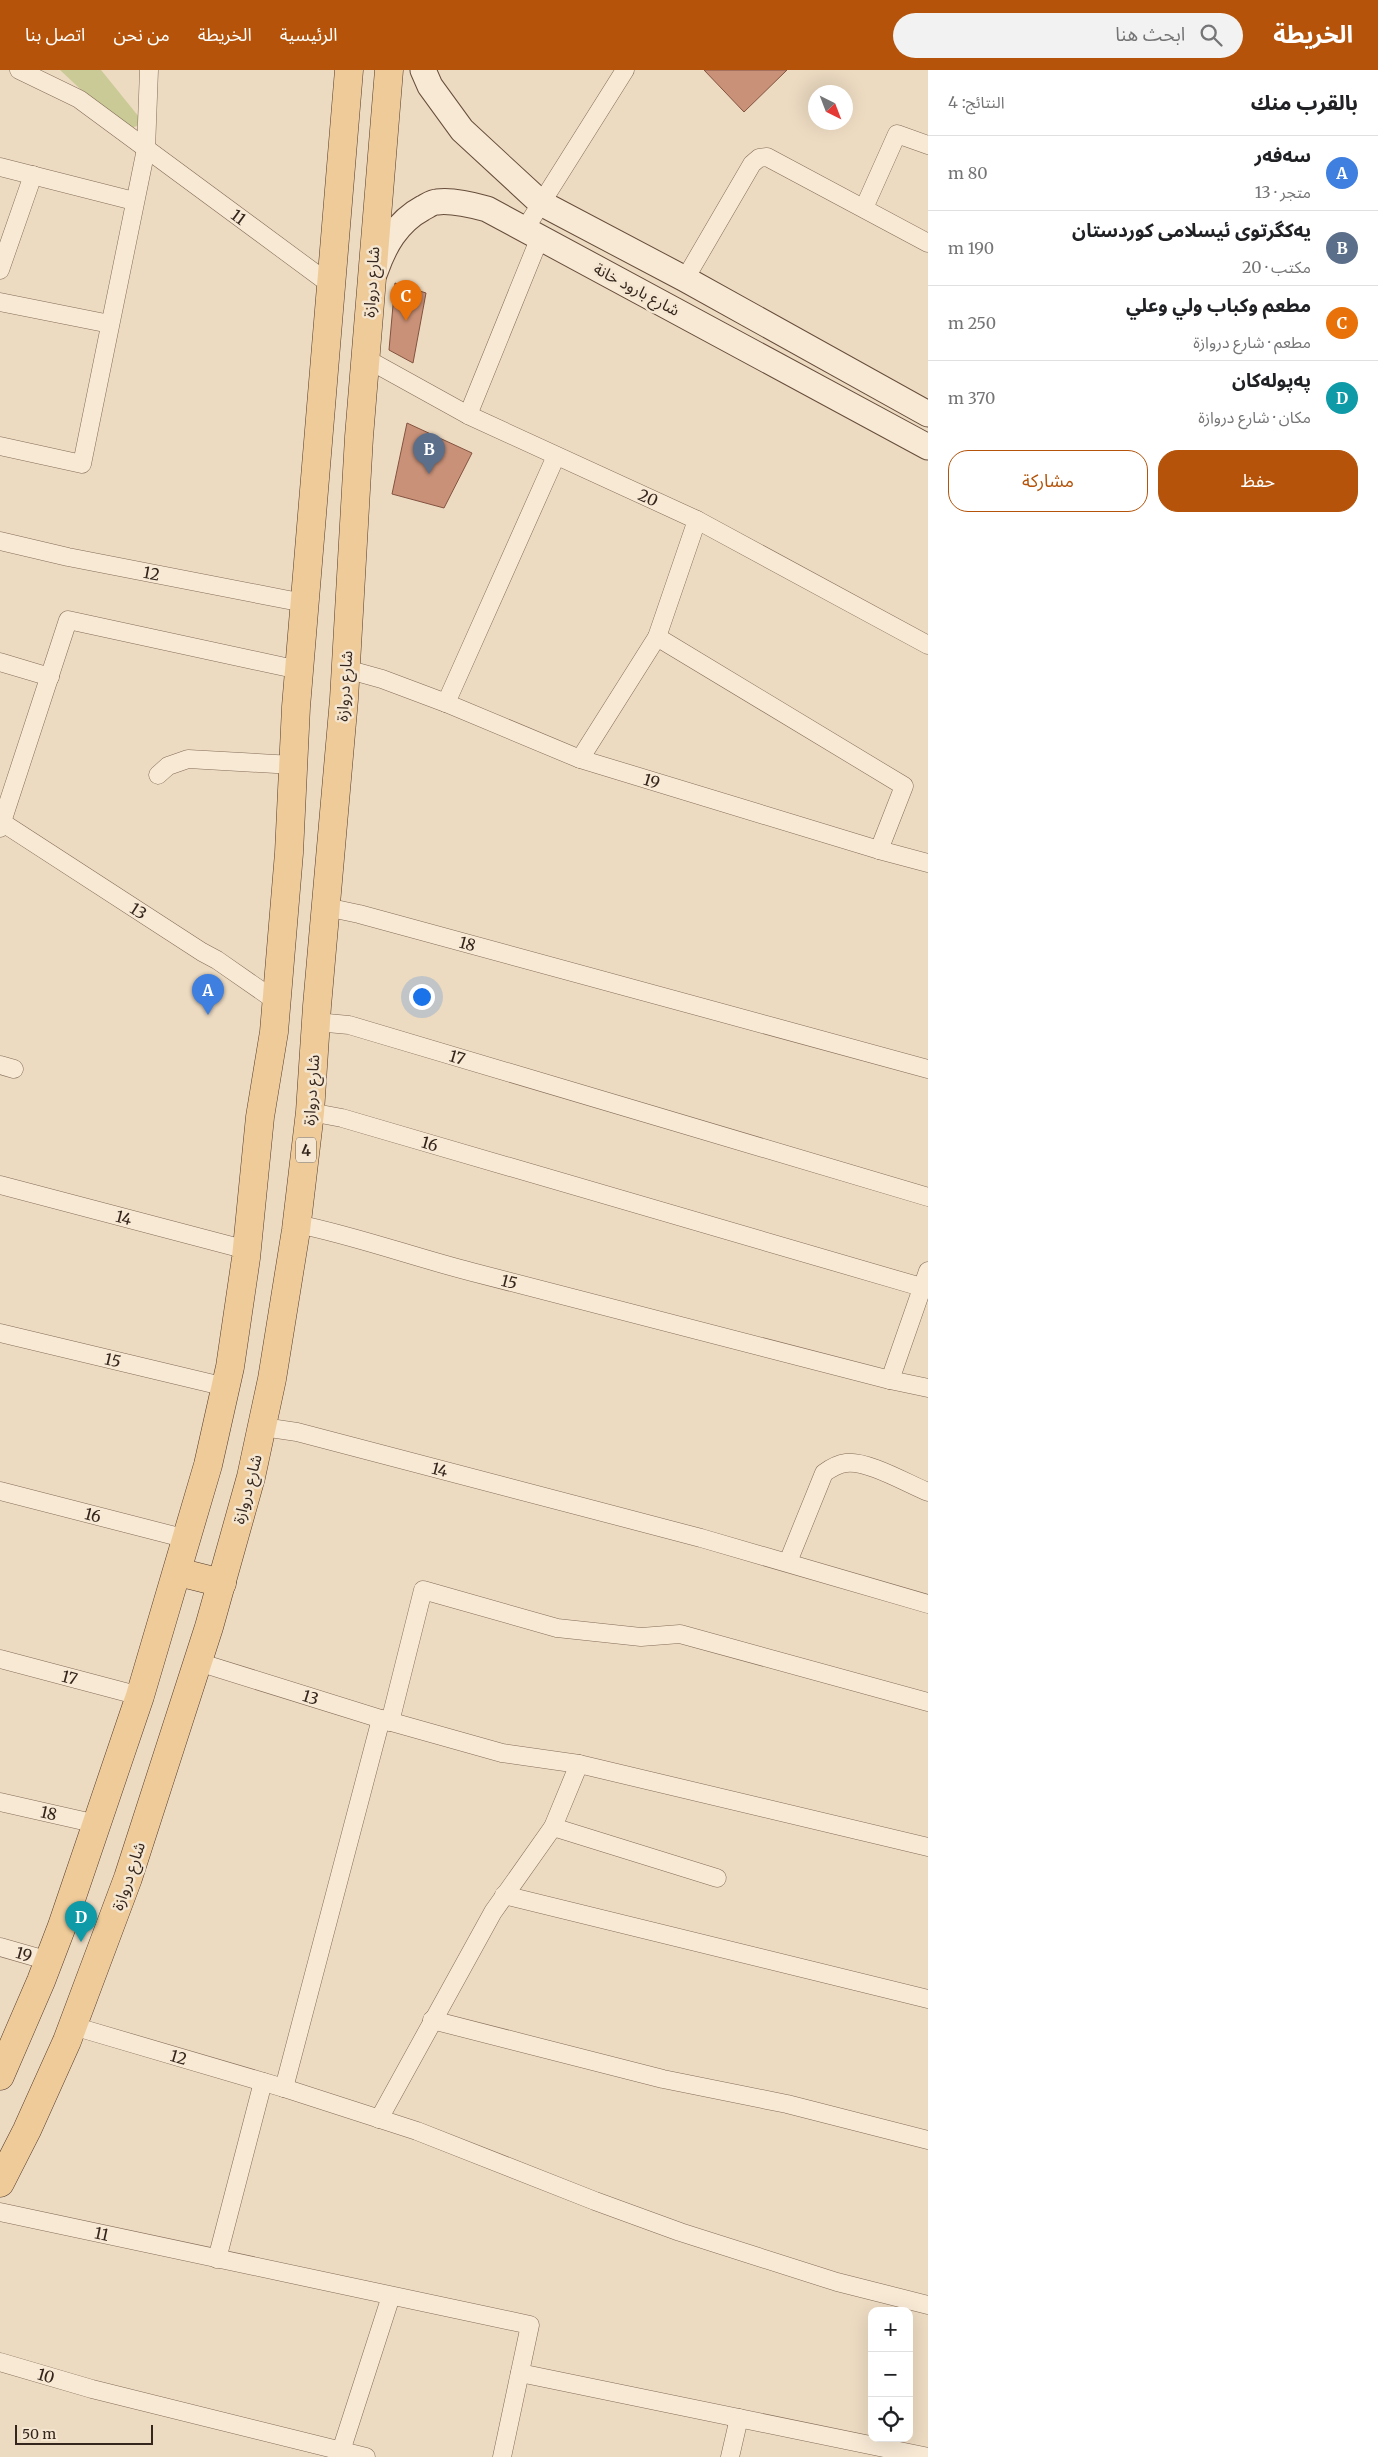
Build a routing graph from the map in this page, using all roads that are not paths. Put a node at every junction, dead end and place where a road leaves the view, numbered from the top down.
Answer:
1 (20, 70) edge
2 (149, 70) edge
3 (349, 70) edge
4 (389, 70) edge
5 (424, 70) edge
6 (626, 70) edge
7 (928, 145) edge
8 (146, 149) junction
9 (0, 167) edge
10 (33, 174) junction
11 (134, 201) junction
12 (541, 203) junction
13 (864, 208) junction
14 (533, 233) junction
15 (928, 243) edge
16 (0, 270) edge
17 (685, 279) junction
18 (371, 284) junction
19 (331, 285) junction
20 (0, 302) edge
21 (110, 324) junction
22 (365, 358) junction
23 (928, 414) edge
24 (468, 415) junction
25 (0, 446) edge
26 (928, 447) edge
27 (556, 456) junction
28 (697, 520) junction
29 (0, 541) edge
30 (304, 603) junction
31 (658, 637) junction
32 (928, 645) edge
33 (0, 662) edge
34 (346, 669) junction
35 (299, 670) junction
36 (50, 677) junction
37 (446, 703) junction
38 (580, 759) junction
39 (293, 765) junction
40 (158, 775) dead end
41 (1, 824) edge
42 (879, 850) junction
43 (928, 863) edge
44 (326, 907) junction
45 (276, 1001) junction
46 (316, 1022) junction
47 (928, 1069) edge
48 (310, 1112) junction
49 (0, 1185) edge
50 (928, 1198) edge
51 (297, 1224) junction
52 (247, 1250) junction
53 (926, 1283) edge
54 (0, 1333) edge
55 (890, 1380) junction
56 (226, 1387) junction
57 (928, 1388) edge
58 (263, 1427) junction
59 (0, 1491) edge
60 (928, 1492) edge
61 (187, 1539) junction
62 (788, 1562) junction
63 (178, 1572) junction
64 (222, 1583) junction
65 (927, 1599) edge
66 (0, 1659) edge
67 (198, 1662) junction
68 (140, 1696) junction
69 (928, 1702) edge
70 (386, 1721) junction
71 (579, 1764) junction
72 (0, 1802) edge
73 (97, 1824) junction
74 (553, 1827) junction
75 (928, 1847) edge
76 (717, 1878) dead end
77 (504, 1895) junction
78 (0, 1947) edge
79 (49, 1961) junction
80 (928, 1999) edge
81 (432, 2020) junction
82 (72, 2026) junction
83 (0, 2076) edge
84 (263, 2082) junction
85 (284, 2088) junction
86 (379, 2118) junction
87 (928, 2140) edge
88 (0, 2183) edge
89 (0, 2212) edge
90 (217, 2258) junction
91 (392, 2296) junction
92 (928, 2305) edge
93 (0, 2362) edge
94 (520, 2372) junction
95 (739, 2418) junction
96 (341, 2450) junction
97 (366, 2457) edge
98 (502, 2457) edge
99 (730, 2457) edge
100 (928, 2457) edge

1 - 8 street, 11
2 - 8 street
3 - 19 main road
4 - 18 main road, شارع دروازة / 4
5 - 12 main road, شارع بارود خانة
6 - 12 street
7 - 13 street
8 - 11 street
8 - 19 street, 11
9 - 10 street
10 - 11 street
10 - 16 street
11 - 21 street
12 - 14 street
12 - 17 main road, شارع بارود خانة
13 - 15 street
13 - 17 street
14 - 18 main road, شارع بارود خانة
14 - 24 street
14 - 26 main road, شارع بارود خانة
17 - 23 main road, شارع بارود خانة
18 - 22 main road, شارع دروازة / 4
19 - 30 main road
20 - 21 street
21 - 25 street
22 - 24 street, 20
22 - 34 main road, شارع دروازة / 4
24 - 27 street, 20
27 - 28 street, 20
27 - 37 street
28 - 31 street
28 - 32 street, 20
29 - 30 street, 12
30 - 35 main road
31 - 38 street
31 - 42 street
33 - 36 street
34 - 37 street, 19
34 - 44 main road, شارع دروازة / 4
35 - 36 street
35 - 39 main road
36 - 41 street
37 - 38 street, 19
38 - 42 street, 19
39 - 40 street
39 - 45 main road
41 - 45 street, 13
42 - 43 street, 19
44 - 46 main road, شارع دروازة / 4
44 - 47 street, 18
45 - 52 main road
46 - 48 main road, شارع دروازة / 4
46 - 50 street, 17
48 - 51 main road, شارع دروازة / 4
48 - 53 street, 16
49 - 52 street, 14
51 - 55 street, 15
51 - 58 main road, شارع دروازة / 4
52 - 56 main road
53 - 55 street
54 - 56 street, 15
55 - 57 street, 15
56 - 61 main road
58 - 62 street, 14
58 - 64 main road, شارع دروازة / 4
59 - 61 street, 16
60 - 62 street
61 - 63 main road
62 - 65 street, 14
63 - 64 main road
63 - 68 main road
64 - 67 main road, شارع دروازة / 4
66 - 68 street, 17
67 - 70 street, 13
67 - 82 main road, شارع دروازة / 4
68 - 73 main road
69 - 70 street
70 - 71 street, 13
70 - 85 street
71 - 74 street
71 - 75 street, 13
72 - 73 street, 18
73 - 79 main road
74 - 76 street
74 - 77 street
77 - 80 street
77 - 81 street
78 - 79 street, 19
79 - 83 main road
81 - 86 street
81 - 87 street
82 - 84 street, 12
82 - 88 main road, شارع دروازة / 4
84 - 85 street, 12
84 - 90 street
85 - 86 street, 12
86 - 92 street, 12
89 - 90 street, 11
90 - 91 street, 11
91 - 94 street, 11
91 - 96 street
93 - 96 street, 10
94 - 95 street
94 - 98 street
95 - 99 street
95 - 100 street
96 - 97 street, 10

